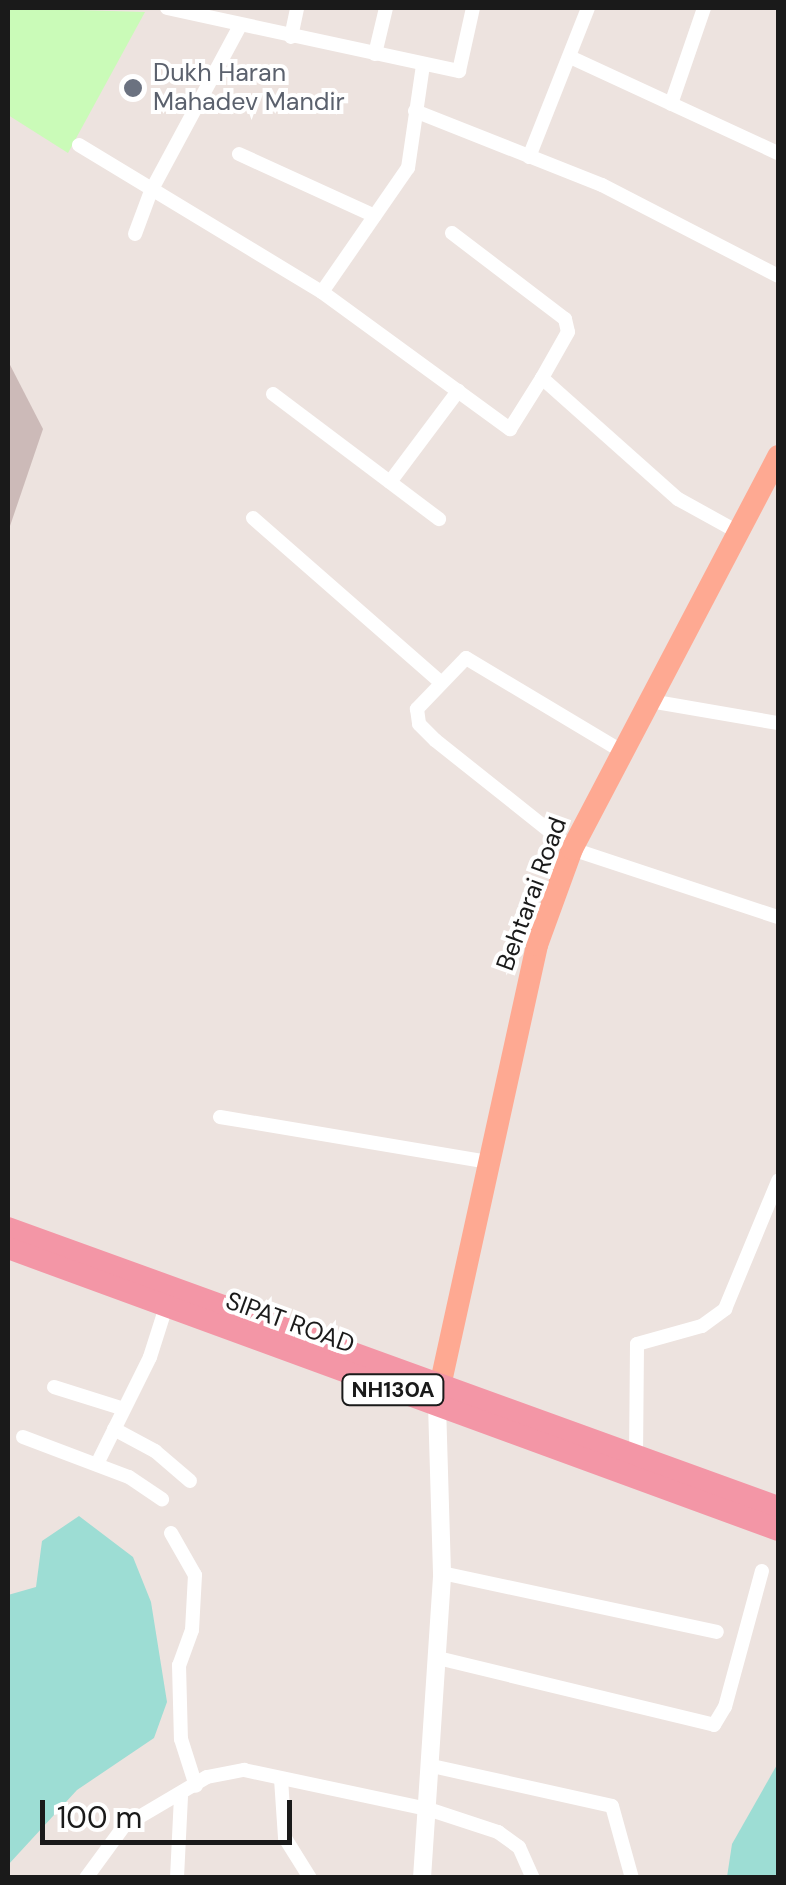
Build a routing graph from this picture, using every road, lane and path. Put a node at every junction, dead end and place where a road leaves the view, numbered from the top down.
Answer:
1 (167, 8) edge
2 (297, 8) edge
3 (386, 8) edge
4 (473, 8) edge
5 (588, 8) edge
6 (704, 8) edge
7 (212, 14) edge
8 (240, 26) junction
9 (291, 37) junction
10 (375, 54) junction
11 (570, 57) junction
12 (423, 64) junction
13 (671, 104) junction
14 (415, 111) junction
15 (79, 145) dead end
16 (778, 153) edge
17 (239, 154) dead end
18 (528, 156) junction
19 (151, 191) junction
20 (375, 216) junction
21 (135, 234) dead end
22 (452, 234) dead end
23 (778, 276) edge
24 (322, 292) junction
25 (542, 378) junction
26 (458, 391) junction
27 (273, 394) dead end
28 (778, 456) edge
29 (390, 482) junction
30 (253, 518) dead end
31 (439, 518) dead end
32 (738, 532) junction
33 (439, 680) junction
34 (650, 702) junction
35 (778, 723) edge
36 (623, 752) junction
37 (572, 850) junction
38 (778, 917) edge
39 (220, 1117) dead end
40 (489, 1162) junction
41 (778, 1180) edge
42 (8, 1228) edge
43 (8, 1248) edge
44 (166, 1307) junction
45 (54, 1387) dead end
46 (438, 1397) junction
47 (124, 1409) junction
48 (114, 1429) junction
49 (23, 1437) dead end
50 (636, 1459) junction
51 (97, 1464) junction
52 (190, 1481) dead end
53 (162, 1499) dead end
54 (778, 1507) edge
55 (778, 1530) edge
56 (171, 1533) dead end
57 (762, 1571) dead end
58 (442, 1572) junction
59 (718, 1632) dead end
60 (438, 1658) junction
61 (432, 1766) junction
62 (281, 1779) junction
63 (196, 1786) junction
64 (181, 1797) junction
65 (428, 1809) junction
66 (86, 1878) edge
67 (177, 1878) edge
68 (310, 1878) edge
69 (422, 1878) edge
70 (533, 1878) edge
71 (632, 1878) edge

1 - 7 street
2 - 9 street
3 - 10 street
4 - 12 street
5 - 11 street
6 - 13 street
7 - 8 street
8 - 9 street
8 - 19 street
9 - 10 street
10 - 12 street
11 - 13 street
11 - 18 street
12 - 14 street
13 - 16 street
14 - 18 street
14 - 20 street
15 - 19 street
17 - 20 street
18 - 23 street
19 - 21 street
19 - 24 street
20 - 24 street
22 - 25 street
24 - 26 street
25 - 26 street
25 - 32 street
26 - 29 street
27 - 29 street
28 - 32 main road, Behtarai Road
29 - 31 street
30 - 33 street
32 - 34 main road, Behtarai Road
33 - 36 street
33 - 37 street
34 - 35 street
34 - 36 main road, Behtarai Road
36 - 37 main road, Behtarai Road
37 - 38 street
37 - 40 main road, Behtarai Road
39 - 40 street
40 - 46 main road, Behtarai Road
41 - 50 street
42 - 46 highway, SIPAT ROAD / NH130A
43 - 44 highway, SIPAT ROAD / NH130A
44 - 46 highway, SIPAT ROAD / NH130A
44 - 47 street
45 - 47 street
46 - 50 highway, SIPAT ROAD / NH130A
46 - 55 highway, SIPAT ROAD / NH130A
46 - 58 street
47 - 48 street
48 - 51 street
48 - 52 street
49 - 51 street
50 - 54 highway, SIPAT ROAD / NH130A
51 - 53 street
56 - 63 street
57 - 60 street
58 - 59 street
58 - 60 street
60 - 61 street
61 - 65 street
61 - 71 street
62 - 63 street
62 - 65 street
62 - 68 street
63 - 64 street
64 - 66 street
64 - 67 street
65 - 69 street
65 - 70 street

